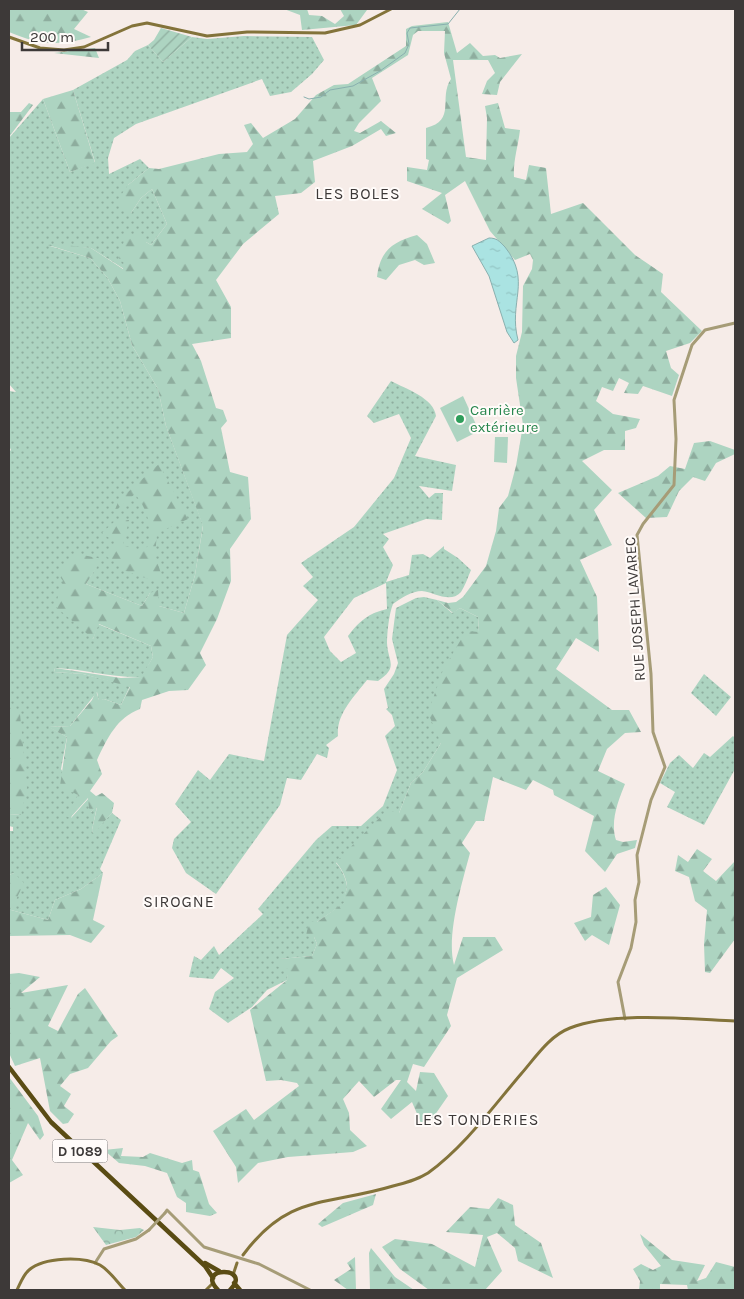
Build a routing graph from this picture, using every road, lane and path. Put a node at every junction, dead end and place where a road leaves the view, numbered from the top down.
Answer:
1 (391, 9) edge
2 (9, 37) edge
3 (735, 323) edge
4 (625, 1019) junction
5 (735, 1021) edge
6 (9, 1067) edge
7 (162, 1226) junction
8 (243, 1255) dead end
9 (95, 1263) junction
10 (220, 1271) junction
11 (227, 1271) junction
12 (233, 1276) junction
13 (213, 1280) junction
14 (234, 1283) junction
15 (17, 1290) edge
16 (125, 1290) edge
17 (206, 1290) edge
18 (217, 1290) edge
19 (230, 1290) edge
20 (240, 1290) edge
21 (310, 1290) edge

1 - 2 main road
3 - 4 street, RUE JOSEPH LAVAREC
4 - 5 main road
4 - 8 main road
6 - 7 highway, D 1089
7 - 10 highway, D 1089
7 - 13 highway, D 1089
9 - 15 main road
9 - 16 main road
9 - 21 street, bridge
10 - 11 highway
10 - 13 highway
11 - 12 highway
11 - 12 main road
12 - 14 highway
13 - 17 main road
13 - 18 highway, D 1089
14 - 19 highway
14 - 20 highway

